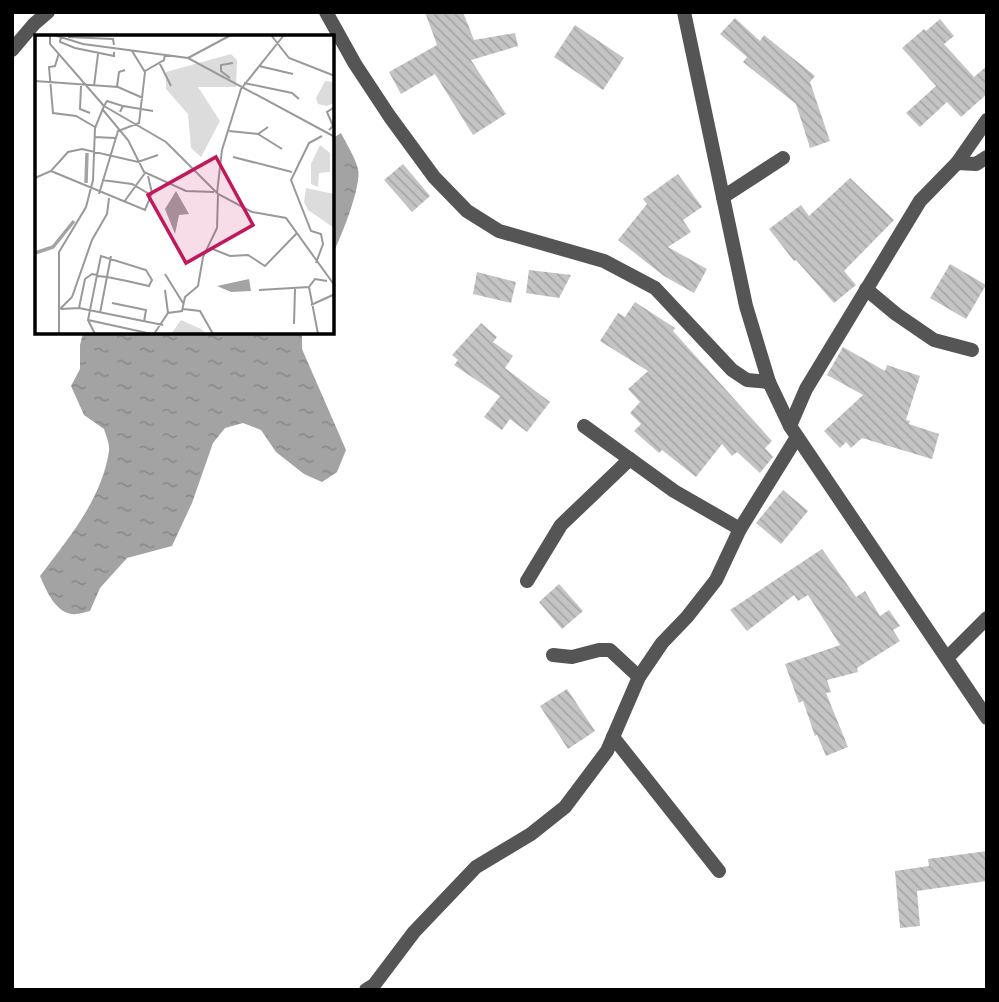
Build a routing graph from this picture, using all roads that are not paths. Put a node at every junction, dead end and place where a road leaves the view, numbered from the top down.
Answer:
1 (48, 12) edge
2 (326, 12) edge
3 (684, 12) edge
4 (31, 18) edge
5 (12, 50) edge
6 (987, 120) edge
7 (987, 157) edge
8 (783, 158) dead end
9 (957, 163) junction
10 (723, 197) junction
11 (866, 289) junction
12 (972, 350) dead end
13 (769, 382) junction
14 (584, 426) dead end
15 (793, 431) junction
16 (630, 459) junction
17 (740, 529) junction
18 (527, 581) dead end
19 (987, 618) edge
20 (554, 655) dead end
21 (947, 658) junction
22 (639, 677) junction
23 (987, 718) edge
24 (613, 737) junction
25 (719, 871) dead end
26 (373, 988) edge

1 - 4 street
2 - 13 street
3 - 10 street
4 - 5 street
6 - 9 street
7 - 9 street
8 - 10 street
9 - 11 street
10 - 13 street
11 - 12 street
11 - 15 street
13 - 15 street
14 - 16 street
15 - 17 street
15 - 21 street
16 - 17 street
16 - 18 street
17 - 22 street
19 - 21 street
20 - 22 street
21 - 23 street
22 - 24 street
24 - 25 street
24 - 26 street

